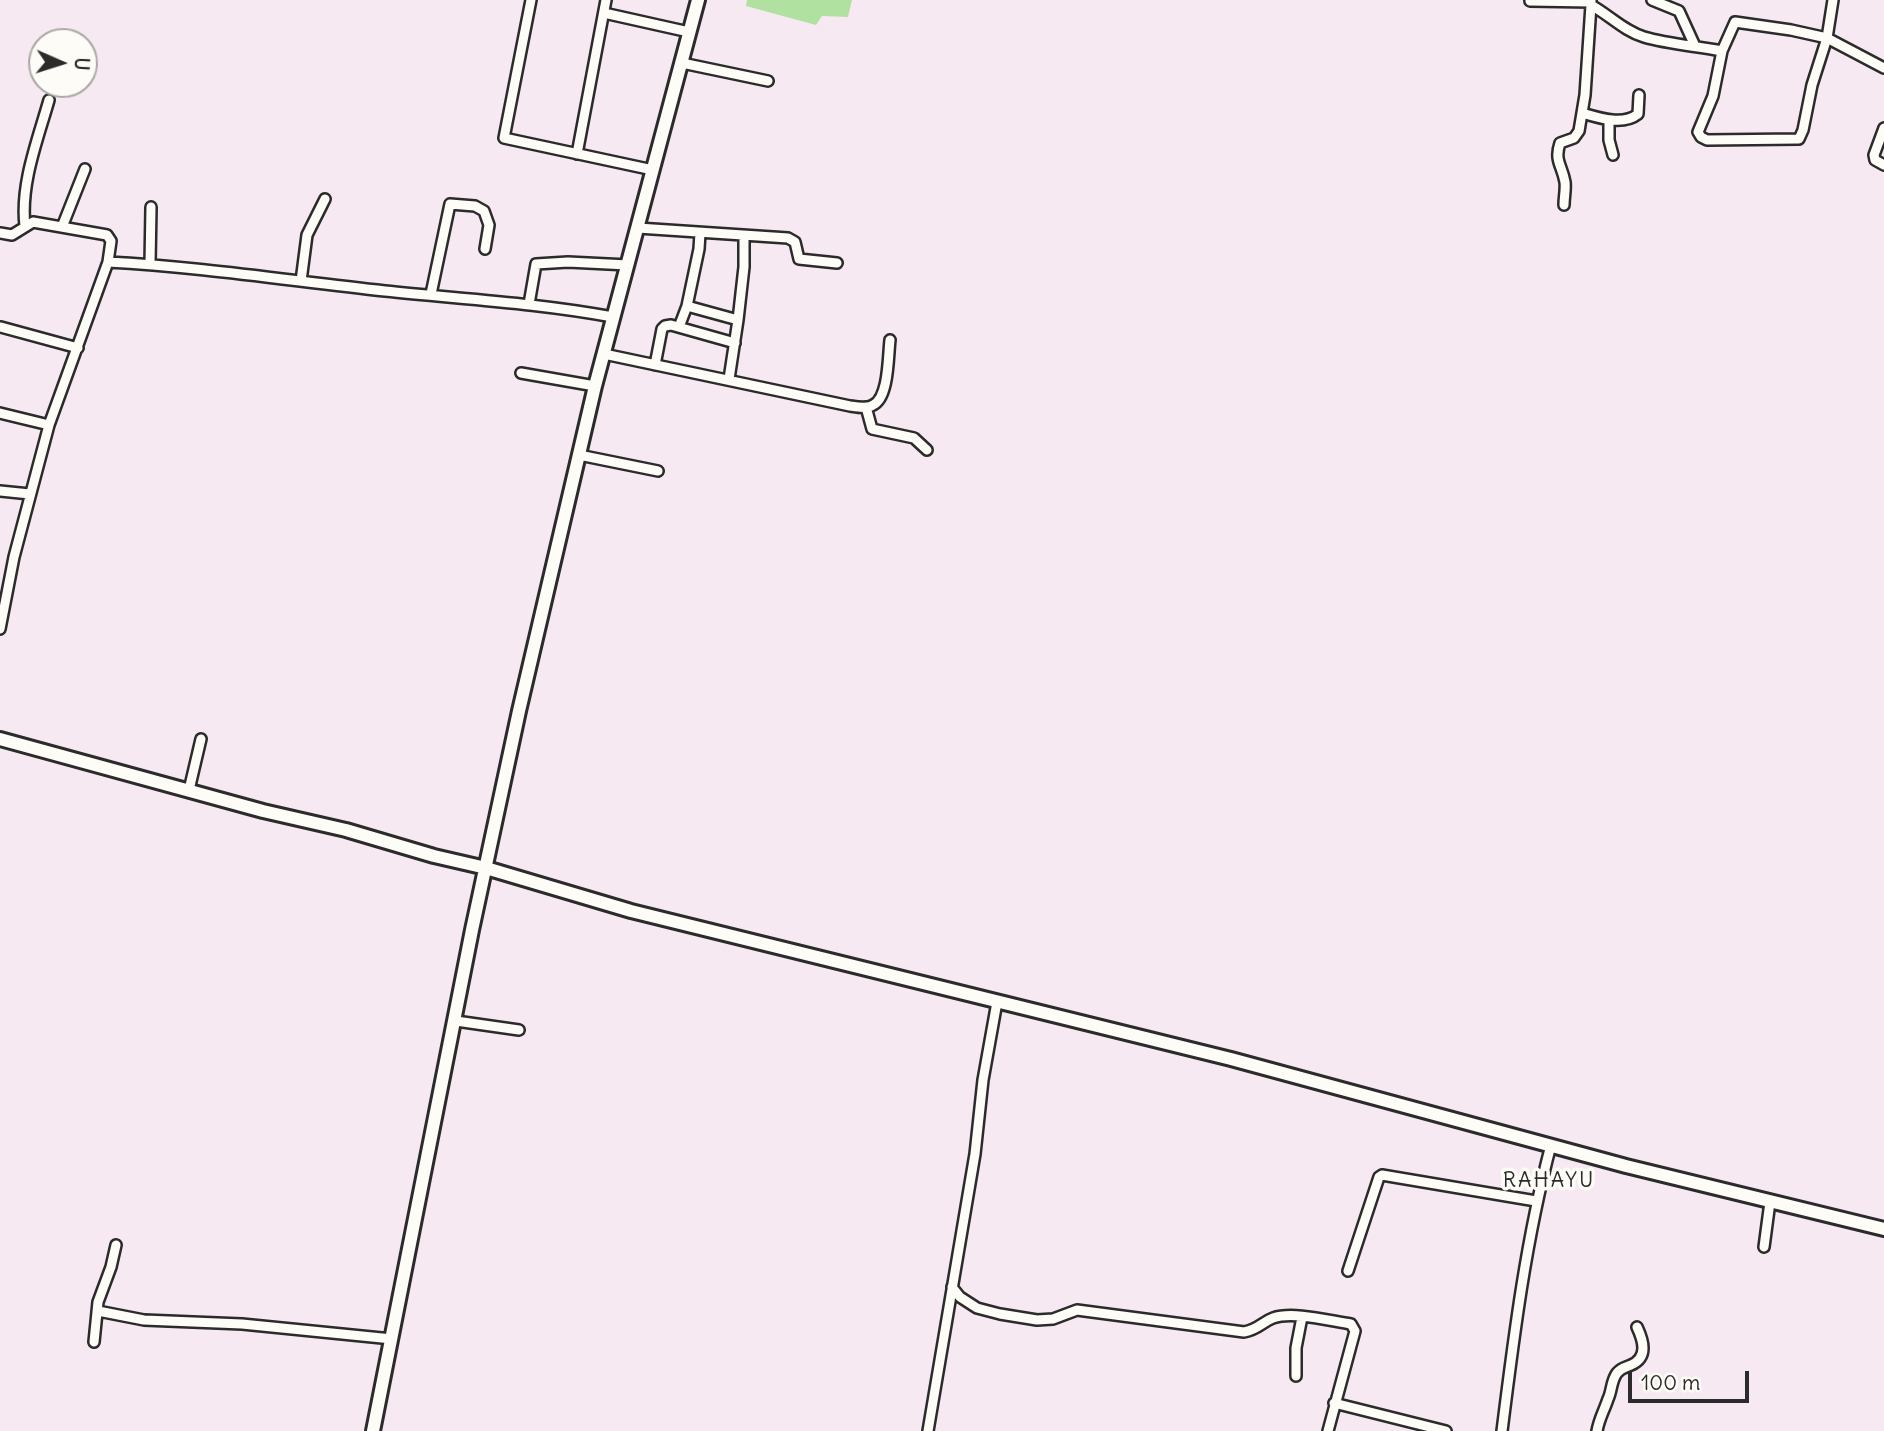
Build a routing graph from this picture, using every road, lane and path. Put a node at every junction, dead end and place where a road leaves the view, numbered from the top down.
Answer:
1 (531, 0) edge
2 (606, 0) edge
3 (698, 0) edge
4 (1652, 0) edge
5 (1833, 0) edge
6 (1530, 1) edge
7 (1591, 2) edge
8 (604, 13) junction
9 (689, 32) junction
10 (1827, 37) junction
11 (1696, 46) junction
12 (1722, 51) junction
13 (681, 63) junction
14 (1884, 68) edge
15 (768, 81) dead end
16 (1639, 95) dead end
17 (49, 100) dead end
18 (1582, 113) junction
19 (1609, 120) junction
20 (1884, 128) edge
21 (577, 154) junction
22 (1613, 155) dead end
23 (1884, 165) edge
24 (85, 169) dead end
25 (653, 170) junction
26 (325, 200) dead end
27 (1564, 205) dead end
28 (151, 207) dead end
29 (25, 226) junction
30 (62, 227) junction
31 (638, 228) junction
32 (0, 233) edge
33 (700, 233) junction
34 (744, 236) junction
35 (485, 249) dead end
36 (108, 262) junction
37 (836, 263) dead end
38 (150, 264) junction
39 (628, 265) junction
40 (301, 281) junction
41 (431, 294) junction
42 (529, 304) junction
43 (687, 306) junction
44 (613, 317) junction
45 (738, 320) junction
46 (1, 327) edge
47 (679, 327) junction
48 (890, 340) dead end
49 (735, 343) junction
50 (78, 348) junction
51 (604, 355) junction
52 (655, 365) junction
53 (521, 373) dead end
54 (729, 379) junction
55 (595, 386) junction
56 (866, 407) junction
57 (0, 412) edge
58 (49, 425) junction
59 (927, 450) dead end
60 (579, 455) junction
61 (658, 471) dead end
62 (0, 491) edge
63 (30, 494) junction
64 (0, 629) edge
65 (0, 738) edge
66 (201, 739) dead end
67 (189, 790) junction
68 (486, 868) junction
69 (997, 1002) junction
70 (456, 1021) junction
71 (519, 1030) dead end
72 (1551, 1145) junction
73 (1536, 1201) junction
74 (1770, 1202) junction
75 (1884, 1229) edge
76 (116, 1245) dead end
77 (1764, 1247) dead end
78 (1348, 1271) dead end
79 (951, 1287) junction
80 (97, 1311) junction
81 (1301, 1317) junction
82 (1637, 1327) dead end
83 (392, 1339) junction
84 (94, 1342) dead end
85 (1296, 1376) dead end
86 (1334, 1403) junction
87 (1393, 1418) junction
88 (373, 1431) edge
89 (928, 1431) edge
90 (1328, 1431) edge
91 (1394, 1431) edge
92 (1446, 1431) edge
93 (1502, 1431) edge
94 (1597, 1431) edge

1 - 21 street
2 - 8 street
3 - 9 street
4 - 11 street
5 - 10 street
6 - 7 street
7 - 11 street
7 - 18 street
8 - 9 street
8 - 21 street
9 - 13 street
10 - 12 street
10 - 12 street
10 - 14 street
11 - 12 street
13 - 15 street
13 - 25 street
16 - 19 street
17 - 29 street
18 - 19 street
18 - 27 street
19 - 22 street
20 - 23 street
21 - 25 street
24 - 30 street
25 - 31 street
26 - 40 street
28 - 38 street
29 - 30 street
29 - 32 street
30 - 36 street
31 - 33 street
31 - 39 street
33 - 34 street
33 - 43 street
34 - 37 street
34 - 45 street
35 - 41 street
36 - 38 street
36 - 50 street
38 - 40 street
39 - 42 street
39 - 44 street
40 - 41 street
41 - 42 street
42 - 44 street
43 - 45 street
43 - 47 street
44 - 51 street
45 - 49 street
46 - 50 street
47 - 49 street
47 - 52 street
48 - 56 street
49 - 54 street
50 - 58 street
51 - 52 street
51 - 55 street
52 - 54 street
53 - 55 street
54 - 56 street
55 - 60 street
56 - 59 street
57 - 58 street
58 - 63 street
60 - 61 street
60 - 68 street
62 - 63 street
63 - 64 street
65 - 67 street
66 - 67 street
67 - 68 street
68 - 69 street
68 - 70 street
69 - 72 street
69 - 79 street
70 - 71 street
70 - 83 street
72 - 73 street
72 - 74 street
73 - 78 street
73 - 93 street
74 - 75 street
74 - 77 street
76 - 80 street
79 - 81 street
79 - 89 street
80 - 83 street
80 - 84 street
81 - 85 street
81 - 86 street
82 - 94 street
83 - 88 street
86 - 87 street
86 - 90 street
87 - 91 street
87 - 92 street

